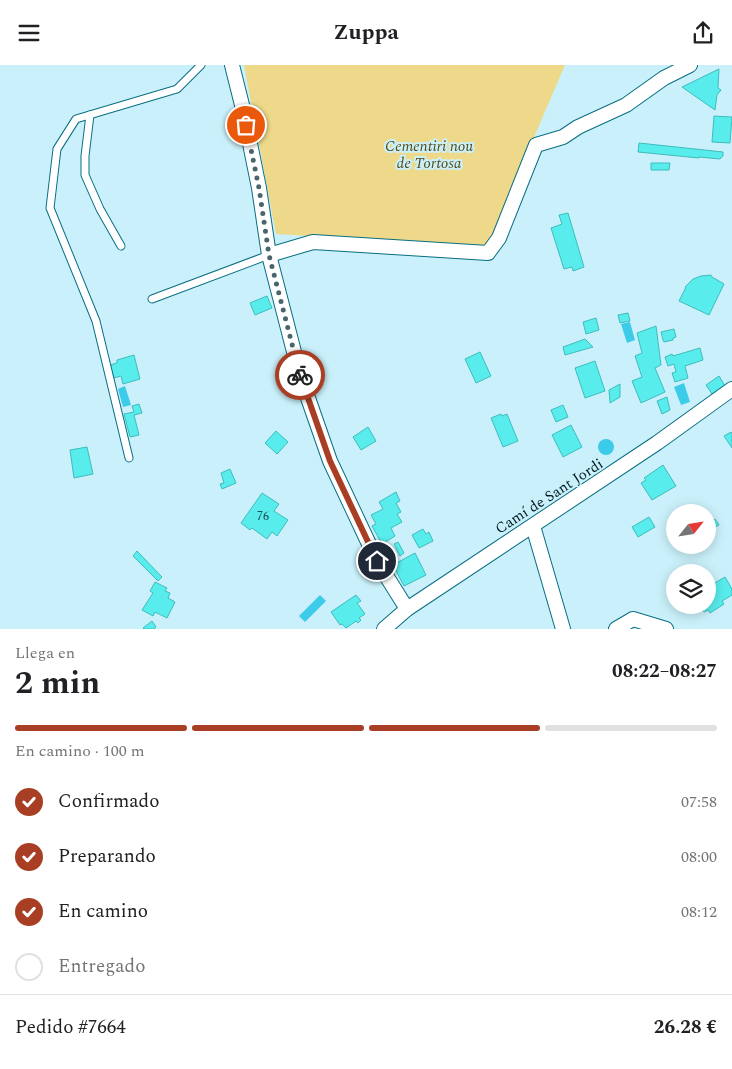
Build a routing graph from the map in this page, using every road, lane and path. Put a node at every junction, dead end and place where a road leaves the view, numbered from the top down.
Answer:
1 (200, 65) edge
2 (232, 65) edge
3 (690, 65) edge
4 (90, 115) junction
5 (122, 246) dead end
6 (269, 255) junction
7 (152, 299) dead end
8 (732, 389) edge
9 (129, 458) dead end
10 (532, 526) junction
11 (407, 609) junction
12 (384, 629) edge
13 (563, 629) edge
14 (616, 629) edge
15 (666, 629) edge

1 - 4 lane
2 - 6 street
3 - 6 street
4 - 5 lane
4 - 9 lane
6 - 7 lane
6 - 11 street
8 - 10 street, Camí de Sant Jordi
10 - 11 street, Camí de Sant Jordi
10 - 13 street
11 - 12 street, Camí de Sant Jordi
14 - 15 street

